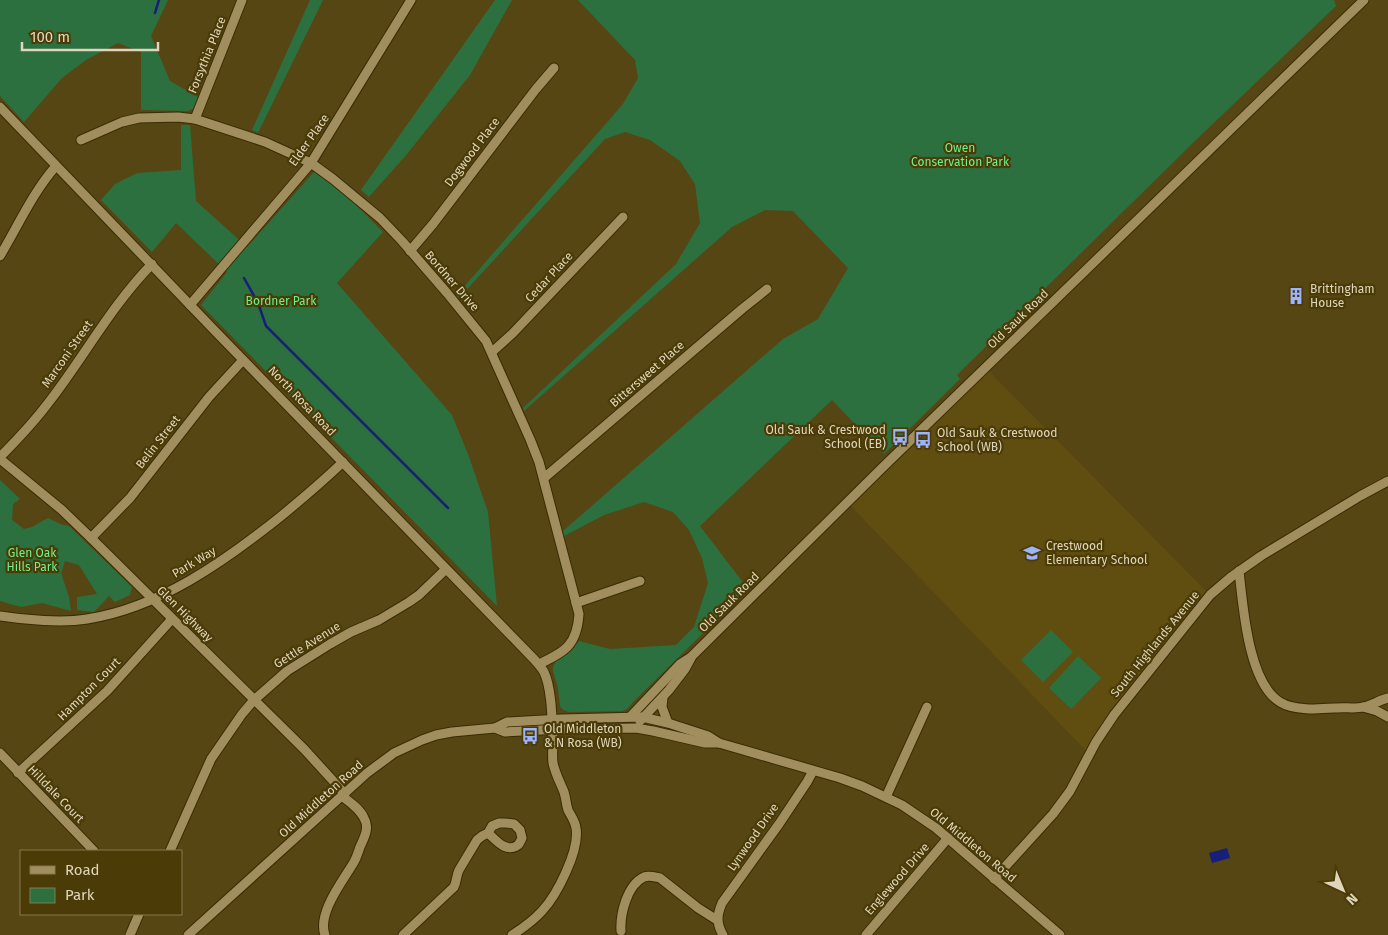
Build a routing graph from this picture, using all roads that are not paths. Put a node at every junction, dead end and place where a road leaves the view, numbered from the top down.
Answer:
1 (242, 0) edge
2 (410, 0) edge
3 (1364, 0) edge
4 (554, 68) dead end
5 (0, 107) edge
6 (195, 119) junction
7 (81, 140) dead end
8 (311, 162) junction
9 (56, 166) junction
10 (623, 217) dead end
11 (410, 250) junction
12 (0, 256) edge
13 (152, 264) junction
14 (767, 289) dead end
15 (190, 305) junction
16 (492, 352) junction
17 (243, 360) junction
18 (0, 458) edge
19 (344, 462) junction
20 (544, 478) junction
21 (1388, 481) edge
22 (91, 538) junction
23 (446, 569) junction
24 (1240, 571) junction
25 (640, 581) dead end
26 (153, 600) junction
27 (576, 603) junction
28 (0, 616) edge
29 (172, 619) junction
30 (692, 657) junction
31 (539, 664) junction
32 (663, 697) junction
33 (1388, 698) edge
34 (254, 700) junction
35 (927, 707) dead end
36 (1363, 707) junction
37 (630, 717) junction
38 (1388, 717) edge
39 (642, 718) junction
40 (552, 719) junction
41 (668, 722) junction
42 (495, 728) junction
43 (636, 728) junction
44 (552, 729) junction
45 (719, 743) junction
46 (0, 754) edge
47 (813, 771) junction
48 (18, 773) junction
49 (343, 795) junction
50 (886, 797) junction
51 (488, 833) dead end
52 (948, 838) junction
53 (93, 850) edge
54 (170, 850) edge
55 (994, 879) junction
56 (139, 915) edge
57 (717, 920) junction
58 (621, 931) dead end
59 (130, 935) edge
60 (188, 935) edge
61 (325, 935) edge
62 (403, 935) edge
63 (512, 935) edge
64 (723, 935) edge
65 (866, 935) edge
66 (1060, 935) edge

1 - 6 street, Forsythia Place
2 - 8 street, Elder Place
3 - 30 street, Old Sauk Road
4 - 11 street, Dogwood Place
5 - 9 street, North Rosa Road
6 - 7 street, Bordner Drive
6 - 8 street, Bordner Drive
8 - 11 street, Bordner Drive
8 - 15 street, Elder Place
9 - 12 street
9 - 13 street, North Rosa Road
10 - 16 street, Cedar Place
11 - 16 street, Bordner Drive
13 - 15 street, North Rosa Road
13 - 18 street, Marconi Street
14 - 20 street, Bittersweet Place
15 - 17 street, North Rosa Road
16 - 20 street, Bordner Drive
17 - 19 street, North Rosa Road
17 - 22 street, Belin Street
18 - 22 street, Glen Highway
19 - 23 street, North Rosa Road
19 - 26 street, Park Way
20 - 27 street, Bordner Drive
21 - 24 street, South Highlands Avenue
22 - 26 street, Glen Highway
23 - 31 street, North Rosa Road
23 - 34 street, Gettle Avenue
24 - 36 street
24 - 55 street, South Highlands Avenue
25 - 27 street
26 - 28 street, Park Way
26 - 29 street, Glen Highway
27 - 31 street, Bordner Drive
29 - 34 street, Glen Highway
29 - 48 street, Hampton Court
30 - 32 street, Old Sauk Road
30 - 37 street, Old Sauk Road
31 - 40 street, North Rosa Road
32 - 39 street, Old Sauk Road
32 - 41 street
33 - 36 street
34 - 49 street, Glen Highway
34 - 54 street, Gettle Avenue
35 - 50 street
36 - 38 street
37 - 39 street, Old Middleton Road
37 - 40 street, Old Middleton Road
37 - 43 street
39 - 41 street, Old Middleton Road
39 - 43 street, Old Sauk Road
40 - 42 street, Old Middleton Road
40 - 44 street, North Rosa Road
41 - 45 street, Old Middleton Road
42 - 44 street, Old Middleton Road
42 - 49 street, Old Middleton Road
43 - 44 street, Old Middleton Road
43 - 45 street, Old Middleton Road
44 - 63 street, North Rosa Road
45 - 47 street, Old Middleton Road
46 - 48 street, Hilldale Court
47 - 50 street, Old Middleton Road
47 - 57 street, Lynwood Drive
48 - 53 street, Hilldale Court
49 - 60 street, Old Middleton Road
49 - 61 street, Glen Highway
50 - 52 street, Old Middleton Road
51 - 62 street
52 - 55 street, Old Middleton Road
52 - 65 street, Englewood Drive
55 - 66 street, Old Middleton Road
56 - 59 street
57 - 58 street
57 - 64 street

